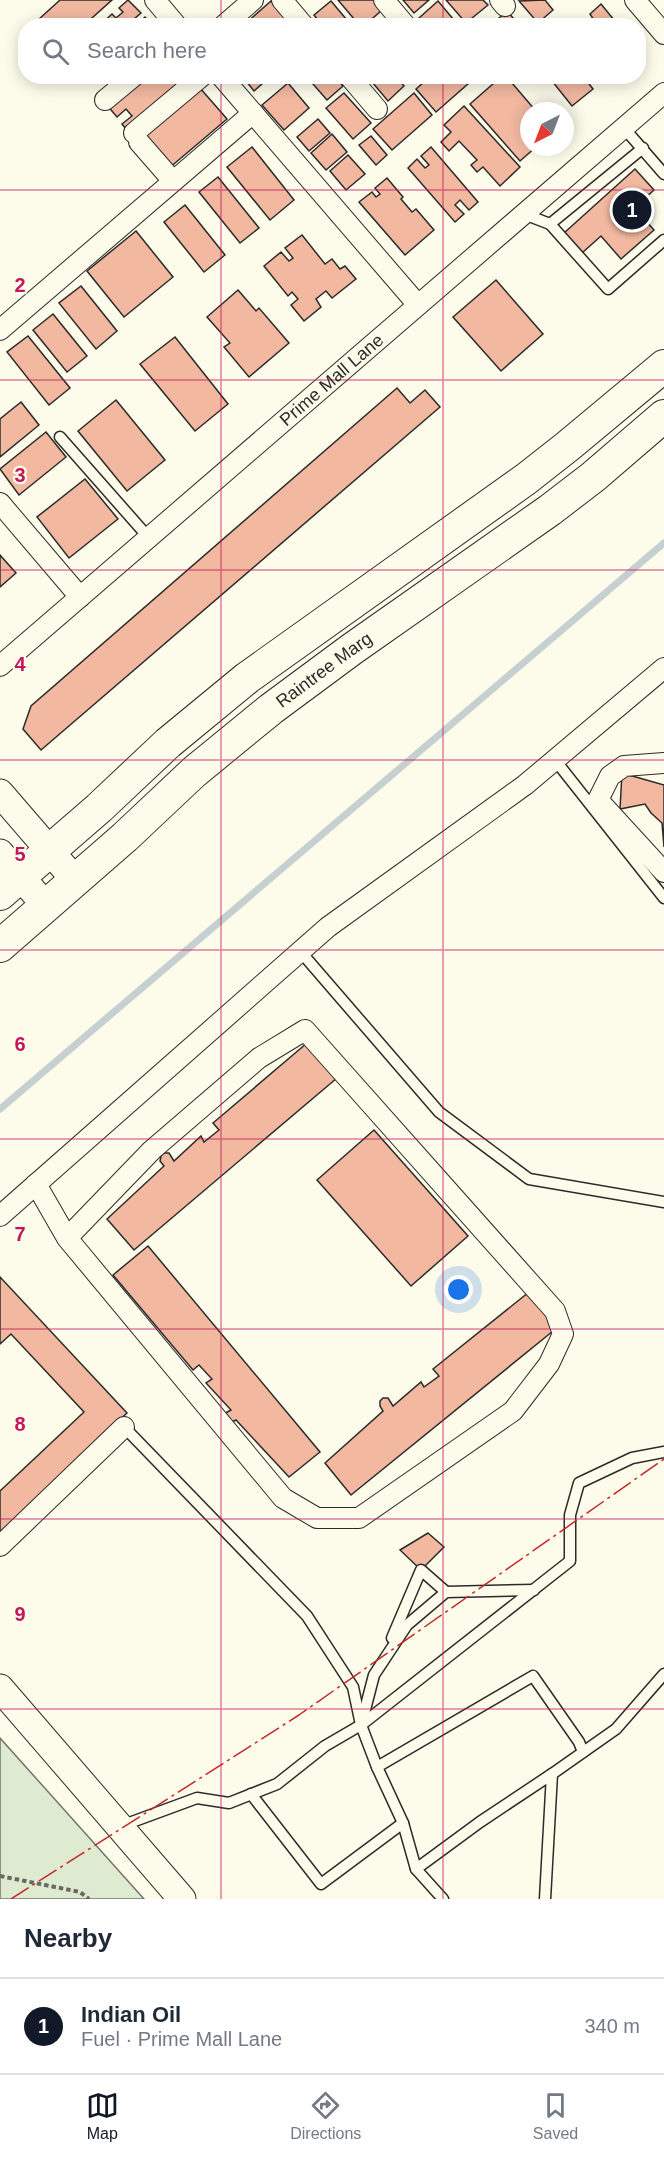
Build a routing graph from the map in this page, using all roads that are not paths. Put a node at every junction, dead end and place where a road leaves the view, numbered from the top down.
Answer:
1 (155, 0) edge
2 (253, 0) edge
3 (282, 0) edge
4 (384, 0) edge
5 (635, 0) edge
6 (170, 18) edge
7 (232, 18) edge
8 (297, 18) edge
9 (399, 18) edge
10 (664, 34) edge
11 (124, 84) edge
12 (185, 84) edge
13 (193, 84) edge
14 (228, 84) edge
15 (356, 84) edge
16 (664, 93) edge
17 (105, 100) dead end
18 (378, 109) dead end
19 (252, 113) junction
20 (624, 128) junction
21 (134, 135) junction
22 (643, 148) junction
23 (664, 174) edge
24 (173, 181) junction
25 (524, 214) junction
26 (550, 224) junction
27 (664, 240) edge
28 (418, 305) junction
29 (0, 330) edge
30 (664, 366) edge
31 (664, 416) edge
32 (60, 437) dead end
33 (0, 503) edge
34 (149, 538) junction
35 (80, 597) junction
36 (0, 666) edge
37 (664, 668) edge
38 (555, 760) junction
39 (664, 763) edge
40 (0, 793) edge
41 (50, 851) junction
42 (0, 853) edge
43 (664, 872) edge
44 (75, 880) junction
45 (10, 885) edge
46 (664, 898) edge
47 (46, 906) junction
48 (0, 946) edge
49 (300, 951) junction
50 (36, 1184) junction
51 (664, 1202) edge
52 (0, 1216) edge
53 (67, 1238) junction
54 (124, 1427) joint
55 (664, 1452) edge
56 (0, 1546) edge
57 (534, 1590) junction
58 (446, 1592) junction
59 (383, 1661) junction
60 (664, 1674) edge
61 (0, 1688) edge
62 (361, 1725) junction
63 (583, 1752) junction
64 (377, 1767) junction
65 (552, 1774) junction
66 (251, 1794) junction
67 (403, 1823) junction
68 (119, 1826) junction
69 (416, 1869) junction
70 (182, 1899) edge
71 (442, 1899) edge
72 (545, 1899) edge

1 - 6 street
2 - 7 street
3 - 8 street
4 - 9 street
5 - 10 street
11 - 17 street
12 - 21 street
13 - 21 street
14 - 19 street
15 - 18 street
16 - 20 street, Prime Mall Lane
19 - 24 street
19 - 28 street
20 - 22 lane
20 - 25 street, Prime Mall Lane
21 - 24 street
22 - 23 lane
22 - 26 lane
24 - 29 street
25 - 26 lane
25 - 28 street, Prime Mall Lane
26 - 27 lane
28 - 34 street, Prime Mall Lane
30 - 41 main road
31 - 44 main road, Raintree Marg
32 - 34 lane
33 - 35 street
34 - 35 street, Prime Mall Lane
35 - 36 street, Prime Mall Lane
37 - 38 street
38 - 46 lane
38 - 49 street
39 - 43 street
40 - 41 street
41 - 44 street
41 - 45 main road
42 - 45 street
44 - 47 main road, Raintree Marg
45 - 47 street
47 - 48 main road, Raintree Marg
49 - 50 street
49 - 51 lane
50 - 52 street
50 - 53 street
53 - 53 street
54 - 56 street
54 - 62 lane
55 - 57 lane
57 - 58 lane
57 - 62 lane
58 - 59 lane
58 - 59 lane
59 - 62 lane
60 - 63 lane
61 - 68 street
62 - 64 lane
62 - 66 lane
63 - 64 lane
63 - 65 lane
64 - 67 lane
65 - 69 lane
65 - 72 lane
66 - 67 lane
66 - 68 lane
67 - 69 lane
68 - 70 street
69 - 71 lane

